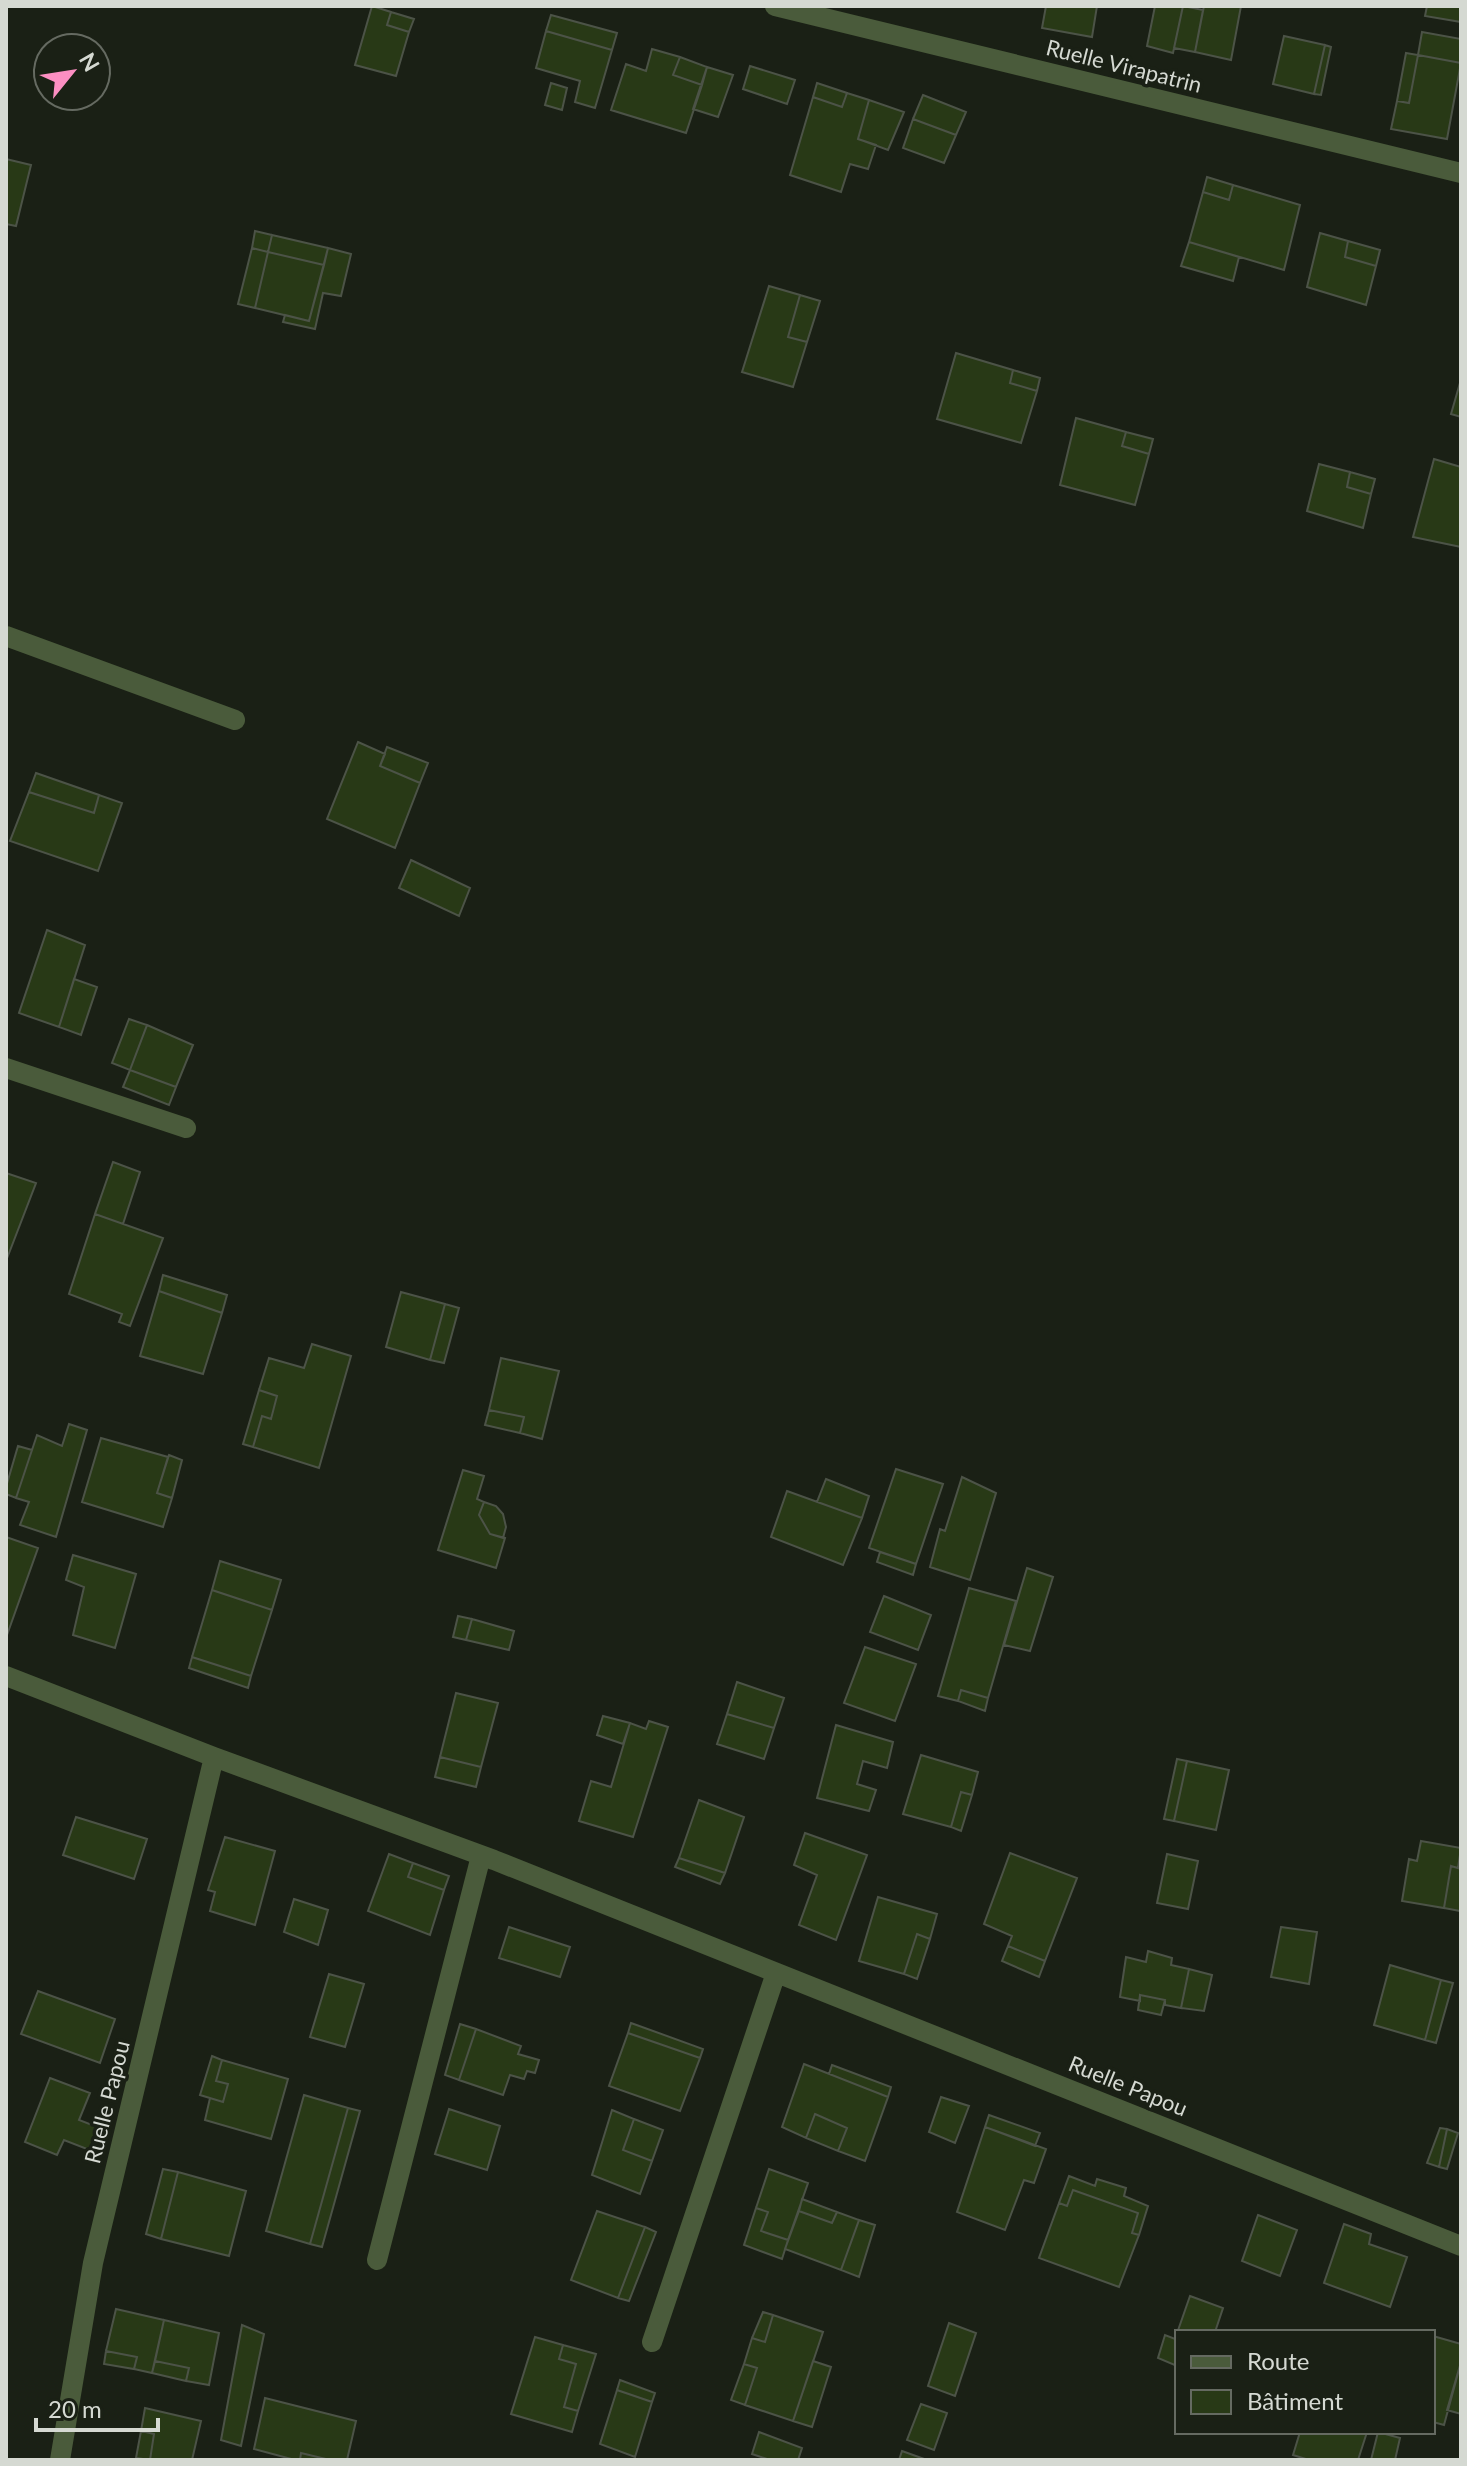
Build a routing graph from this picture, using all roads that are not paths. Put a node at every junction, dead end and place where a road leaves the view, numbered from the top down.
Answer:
1 (775, 6) edge
2 (1461, 173) edge
3 (6, 636) edge
4 (235, 720) dead end
5 (6, 1068) edge
6 (186, 1128) dead end
7 (6, 1676) edge
8 (214, 1757) junction
9 (481, 1856) junction
10 (776, 1973) junction
11 (1461, 2246) edge
12 (377, 2260) dead end
13 (652, 2342) dead end
14 (60, 2460) edge

1 - 2 street, Ruelle Virapatrin
3 - 4 street
5 - 6 street
7 - 8 street, Ruelle Papou
8 - 9 street, Ruelle Papou
8 - 14 street, Ruelle Papou
9 - 10 street, Ruelle Papou
9 - 12 street
10 - 11 street, Ruelle Papou
10 - 13 street

